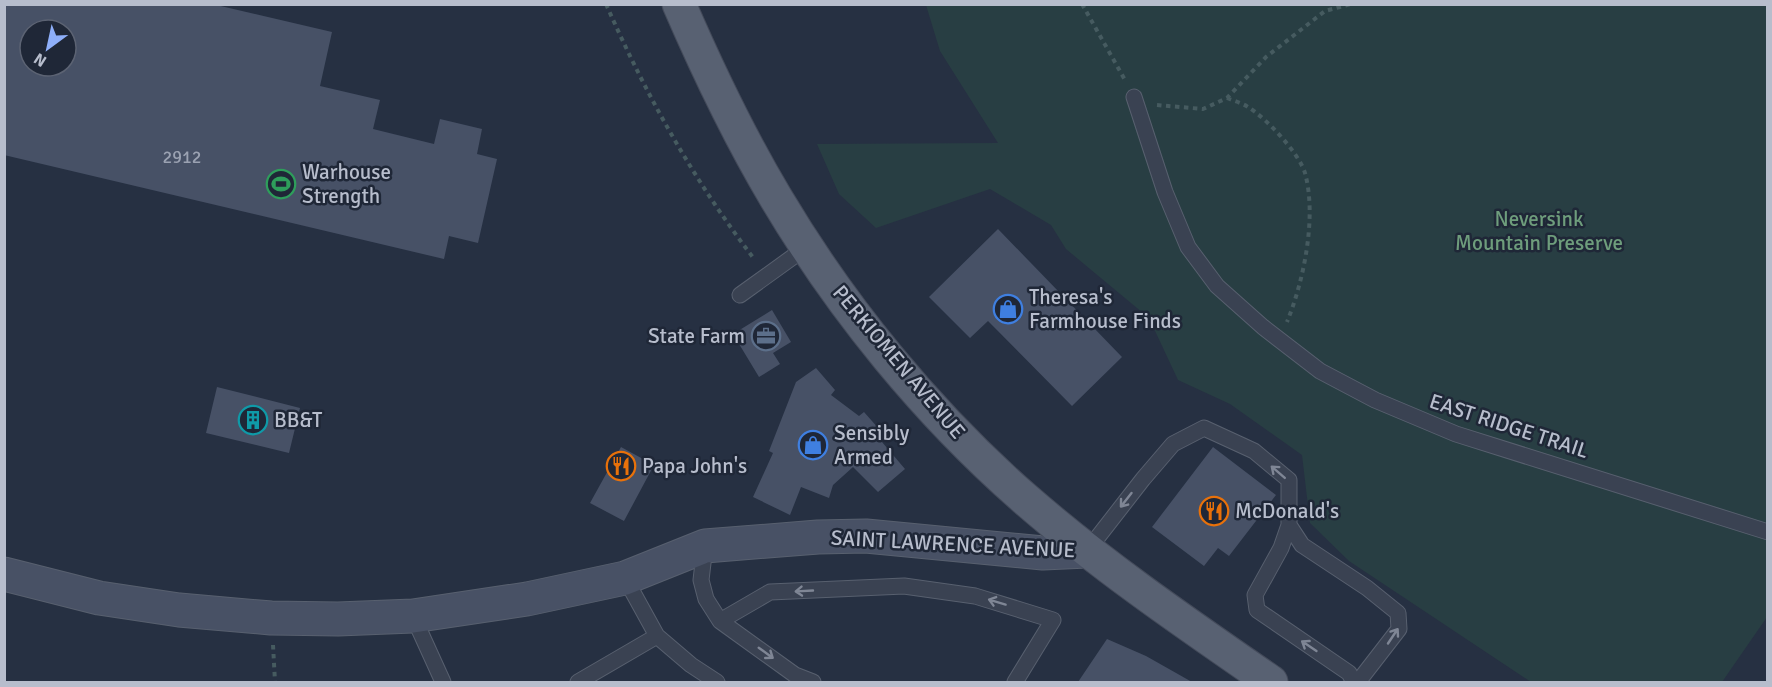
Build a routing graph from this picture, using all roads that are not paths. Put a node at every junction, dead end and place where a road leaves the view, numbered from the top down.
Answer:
1 (679, 4) edge
2 (1134, 97) dead end
3 (808, 246) junction
4 (740, 295) dead end
5 (1289, 525) junction
6 (1767, 532) edge
7 (705, 546) junction
8 (1087, 551) junction
9 (4, 574) edge
10 (625, 578) junction
11 (412, 616) junction
12 (720, 621) junction
13 (657, 636) junction
14 (443, 682) edge
15 (578, 682) edge
16 (717, 682) edge
17 (813, 682) edge
18 (1015, 682) edge
19 (1271, 682) edge
20 (1354, 682) edge
21 (1358, 682) edge

1 - 3 main road, PERKIOMEN AVENUE
2 - 6 lane
3 - 4 lane
3 - 8 main road, PERKIOMEN AVENUE
5 -> 8 lane
20 -> 5 lane
21 -> 5 lane
7 - 8 main road, SAINT LAWRENCE AVENUE
7 - 10 main road, SAINT LAWRENCE AVENUE
7 - 12 lane
8 - 19 main road, PERKIOMEN AVENUE
9 - 11 main road, SAINT LAWRENCE AVENUE
10 - 11 main road, SAINT LAWRENCE AVENUE
10 - 13 lane
11 - 14 lane
12 -> 17 lane
18 -> 12 lane
13 - 15 lane
13 - 16 lane

